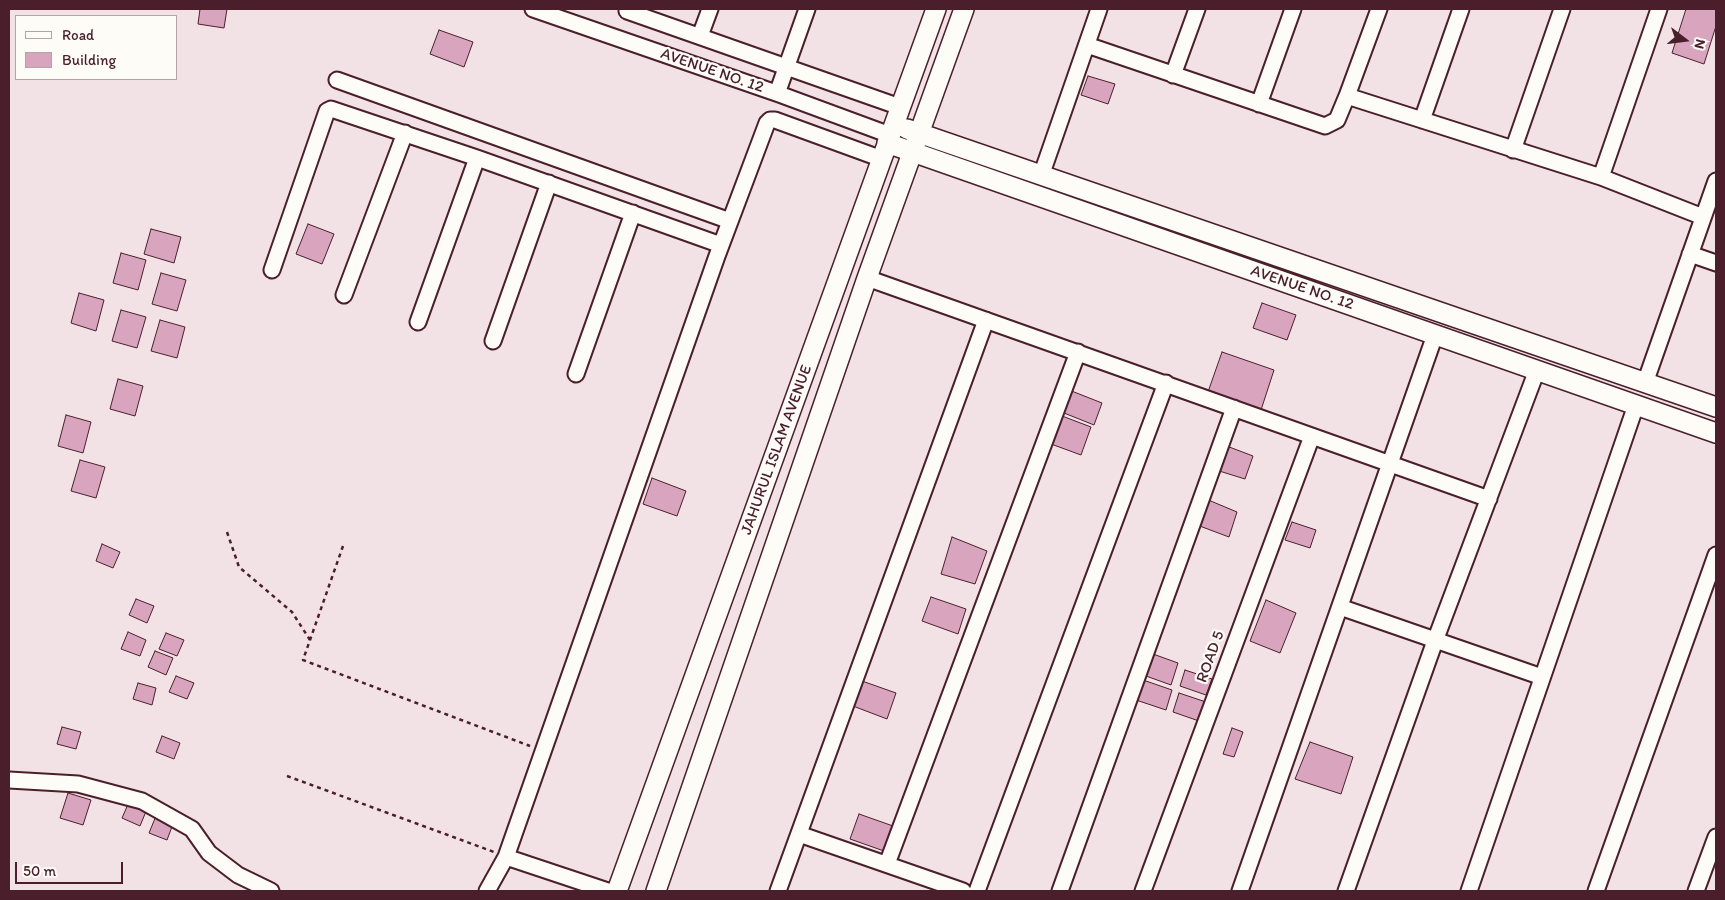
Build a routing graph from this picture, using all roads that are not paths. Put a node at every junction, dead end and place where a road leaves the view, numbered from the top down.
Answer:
1 (533, 9) edge
2 (710, 9) edge
3 (807, 9) edge
4 (936, 9) edge
5 (964, 9) edge
6 (1099, 9) edge
7 (1197, 9) edge
8 (1293, 9) edge
9 (1379, 9) edge
10 (1461, 9) edge
11 (1562, 9) edge
12 (1659, 9) edge
13 (627, 10) dead end
14 (700, 36) junction
15 (1086, 45) junction
16 (786, 66) junction
17 (1173, 75) junction
18 (338, 80) dead end
19 (779, 94) junction
20 (1347, 96) junction
21 (1259, 104) junction
22 (1422, 120) junction
23 (405, 133) junction
24 (891, 134) junction
25 (916, 143) junction
26 (1513, 150) junction
27 (477, 158) junction
28 (1041, 176) junction
29 (1601, 177) junction
30 (1716, 181) edge
31 (549, 183) junction
32 (633, 213) junction
33 (1703, 217) junction
34 (730, 221) junction
35 (721, 245) junction
36 (1690, 254) junction
37 (1716, 263) edge
38 (272, 270) dead end
39 (866, 278) junction
40 (344, 295) dead end
41 (986, 320) junction
42 (418, 322) dead end
43 (1435, 335) junction
44 (493, 341) dead end
45 (1078, 352) junction
46 (1537, 370) junction
47 (576, 374) dead end
48 (1645, 383) junction
49 (1166, 384) junction
50 (1636, 405) junction
51 (1716, 407) edge
52 (1234, 408) junction
53 (1716, 433) edge
54 (1312, 436) junction
55 (1390, 464) junction
56 (1489, 499) junction
57 (1716, 555) edge
58 (1713, 573) edge
59 (1340, 607) junction
60 (1435, 641) junction
61 (1542, 677) junction
62 (9, 780) edge
63 (799, 834) junction
64 (1716, 836) edge
65 (506, 857) junction
66 (887, 864) junction
67 (271, 891) edge
68 (487, 891) edge
69 (608, 891) edge
70 (617, 891) edge
71 (656, 891) edge
72 (778, 891) edge
73 (963, 891) edge
74 (977, 891) edge
75 (1060, 891) edge
76 (1143, 891) edge
77 (1240, 891) edge
78 (1346, 891) edge
79 (1469, 891) edge
80 (1596, 891) edge
81 (1696, 891) edge

1 - 19 street, AVENUE NO. 12
2 - 14 street
3 - 16 street
4 - 24 street, JAHURUL ISLAM AVENUE
5 - 25 street, JAHURUL ISLAM AVENUE
6 - 15 street
7 - 17 street
8 - 21 street
9 - 20 street
10 - 22 street
11 - 26 street
12 - 29 street
13 - 14 street, AVENUE NO. 12
14 - 16 street, AVENUE NO. 12
15 - 17 street
15 - 28 street
16 - 19 street
16 - 24 street, AVENUE NO. 12
17 - 21 street
18 - 34 street
19 - 24 street, AVENUE NO. 12
20 - 21 street
20 - 22 street
22 - 26 street
23 - 27 street
23 - 38 street
23 - 40 street
24 - 25 street, AVENUE NO. 12
24 - 34 street
24 - 70 street, JAHURUL ISLAM AVENUE
25 - 28 street, AVENUE NO. 12
25 - 39 street, JAHURUL ISLAM AVENUE
25 - 43 street, AVENUE NO. 12
26 - 29 street
27 - 31 street
27 - 42 street
28 - 48 street, AVENUE NO. 12
29 - 33 street
30 - 33 street
31 - 32 street
31 - 44 street
32 - 35 street
32 - 47 street
33 - 36 street
34 - 35 street
35 - 65 street
36 - 37 street
36 - 48 street
39 - 41 street
39 - 71 street, JAHURUL ISLAM AVENUE
41 - 45 street
41 - 63 street
43 - 46 street, AVENUE NO. 12
43 - 55 street
45 - 49 street
45 - 66 street
46 - 50 street, AVENUE NO. 12
46 - 56 street
48 - 51 street, AVENUE NO. 12
49 - 52 street
49 - 74 street
50 - 53 street, AVENUE NO. 12
50 - 61 street
52 - 54 street
52 - 75 street
54 - 55 street
54 - 76 street, ROAD 5
55 - 56 street
55 - 59 street
56 - 60 street
57 - 58 street
58 - 80 street
59 - 60 street
59 - 77 street
60 - 61 street
60 - 78 street
61 - 79 street
62 - 67 street
63 - 66 street
63 - 72 street
64 - 81 street
65 - 68 street
65 - 69 street
66 - 73 street

